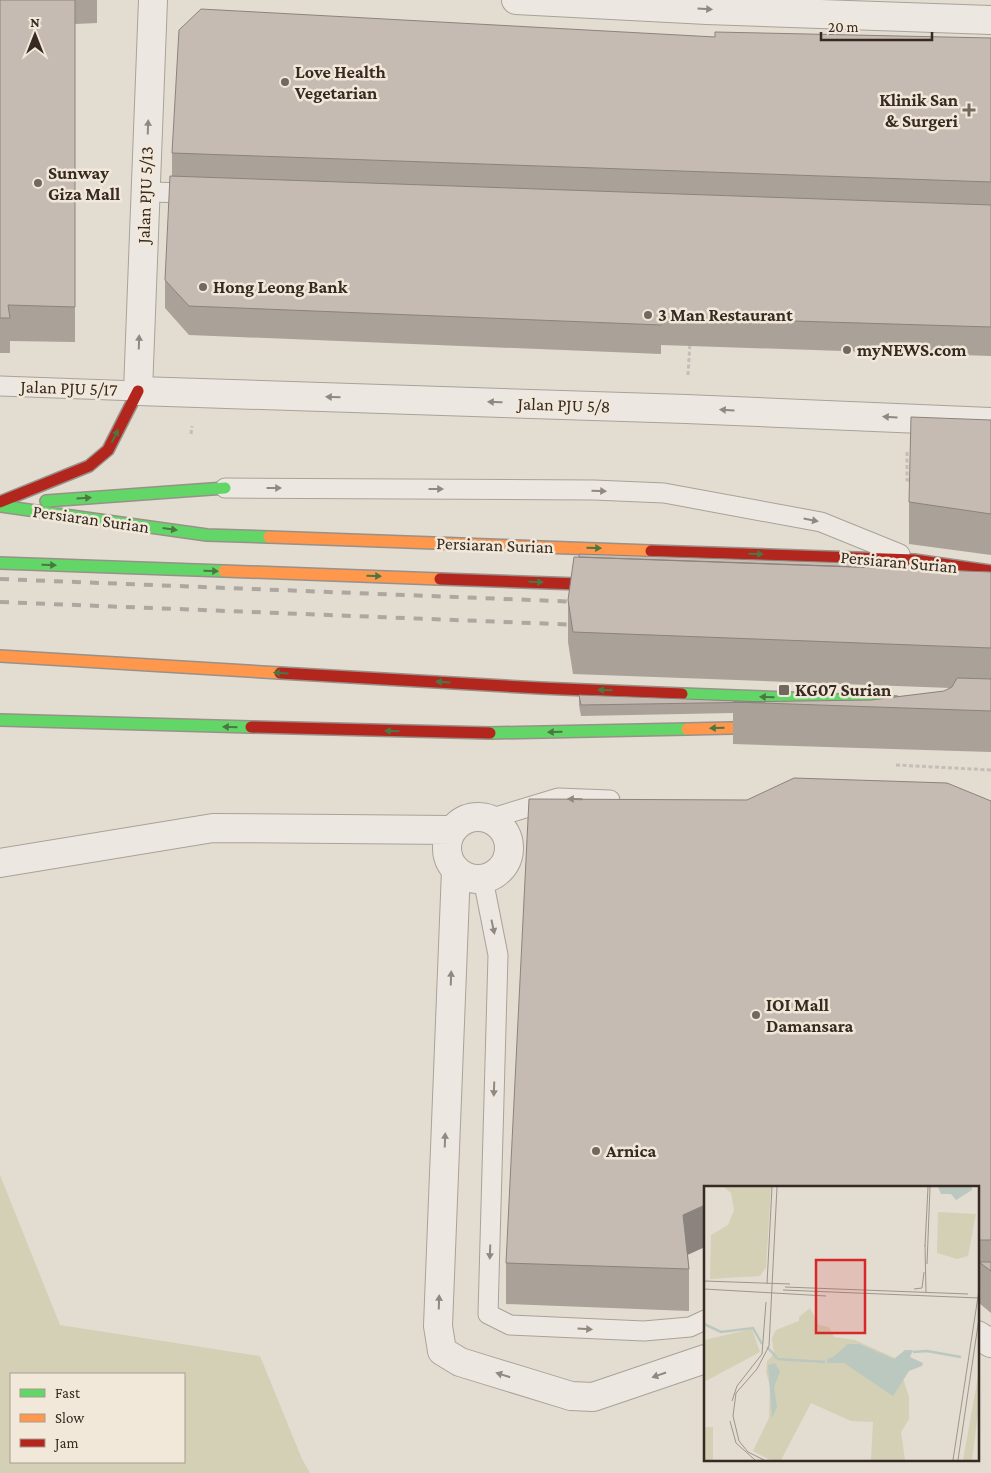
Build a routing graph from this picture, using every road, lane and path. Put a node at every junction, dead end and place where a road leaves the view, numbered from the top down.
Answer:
1 (153, 0) edge
2 (516, 0) edge
3 (991, 20) edge
4 (146, 192) junction
5 (214, 194) edge
6 (690, 339) edge
7 (0, 386) edge
8 (138, 391) junction
9 (686, 409) junction
10 (991, 422) edge
11 (908, 480) edge
12 (917, 480) edge
13 (225, 488) joint
14 (0, 504) edge
15 (914, 560) junction
16 (0, 563) edge
17 (991, 571) edge
18 (624, 585) edge
19 (0, 656) edge
20 (903, 702) edge
21 (0, 720) edge
22 (780, 727) dead end
23 (896, 765) dead end
24 (991, 770) edge
25 (627, 801) edge
26 (489, 819) junction
27 (452, 830) junction
28 (0, 863) edge
29 (456, 870) junction
30 (483, 880) junction
31 (704, 1320) edge
32 (978, 1336) edge
33 (991, 1343) edge
34 (704, 1359) edge

4 -> 1 street, Jalan PJU 5/13
2 -> 3 street
4 - 5 lane
8 -> 4 street, Jalan PJU 5/13
6 - 9 path
7 - 8 lane, Jalan PJU 5/17
9 -> 8 street, Jalan PJU 5/8
14 -> 8 main road
10 -> 9 street, Jalan PJU 5/8
11 - 12 path
14 -> 13 main road
13 -> 15 lane
14 -> 15 main road, Persiaran Surian
15 - 17 main road, Persiaran Surian
16 -> 18 main road, Persiaran Surian
20 -> 19 main road
22 -> 21 main road
23 - 24 path
25 -> 26 lane
26 - 27 street
26 - 30 street
27 - 28 street
27 - 29 street
29 - 30 street
34 -> 29 street
30 -> 31 lane
32 - 33 street

